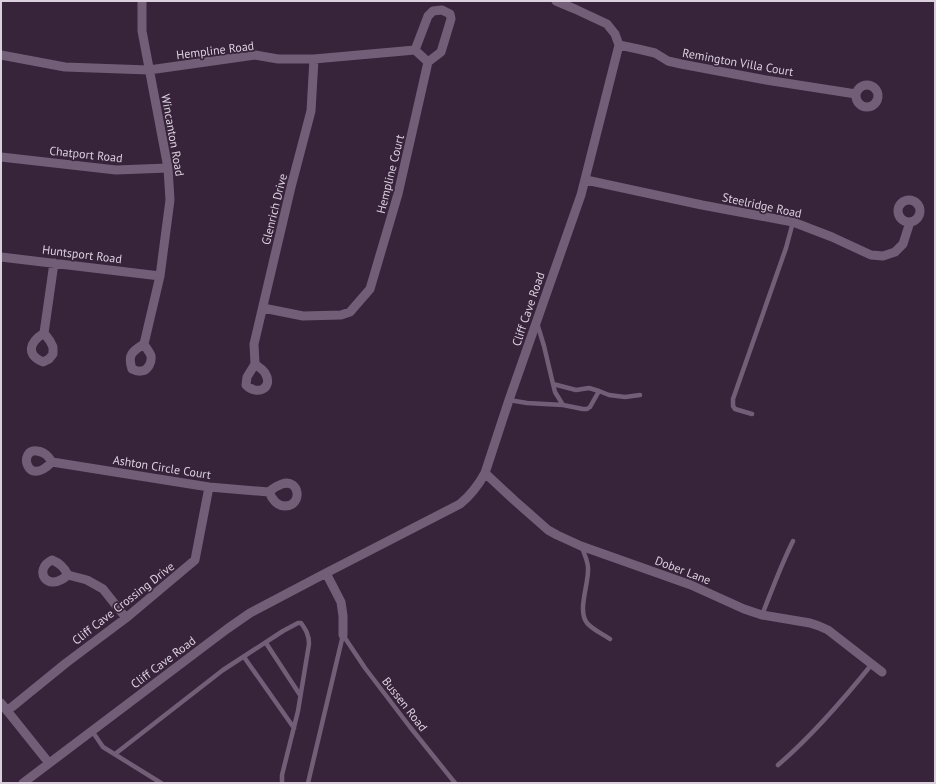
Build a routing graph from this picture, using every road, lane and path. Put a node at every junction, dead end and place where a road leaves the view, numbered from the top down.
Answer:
1 (142, 1) edge
2 (556, 1) edge
3 (619, 45) junction
4 (416, 50) junction
5 (1, 55) edge
6 (314, 59) junction
7 (428, 62) junction
8 (149, 70) junction
9 (856, 94) dead end
10 (1, 157) edge
11 (168, 168) junction
12 (586, 180) junction
13 (793, 222) junction
14 (910, 222) dead end
15 (1, 257) edge
16 (54, 263) junction
17 (160, 276) junction
18 (263, 308) junction
19 (536, 322) junction
20 (44, 333) dead end
21 (144, 344) dead end
22 (255, 364) dead end
23 (553, 384) junction
24 (599, 391) junction
25 (640, 395) dead end
26 (509, 400) junction
27 (563, 405) junction
28 (752, 414) dead end
29 (52, 462) dead end
30 (485, 473) junction
31 (208, 487) junction
32 (269, 492) dead end
33 (793, 541) dead end
34 (581, 546) junction
35 (326, 573) junction
36 (68, 575) dead end
37 (762, 615) junction
38 (126, 618) junction
39 (343, 635) junction
40 (610, 639) dead end
41 (266, 642) junction
42 (244, 657) junction
43 (872, 664) junction
44 (882, 672) dead end
45 (300, 695) junction
46 (1, 703) edge
47 (8, 710) junction
48 (294, 728) junction
49 (92, 731) junction
50 (115, 754) junction
51 (49, 763) junction
52 (778, 765) dead end
53 (23, 783) edge
54 (161, 783) edge
55 (282, 783) edge
56 (308, 783) edge
57 (455, 783) edge

1 - 8 street, Wincanton Road
2 - 3 street
3 - 9 street, Remington Villa Court
3 - 12 street, Cliff Cave Road
4 - 6 street, Hempline Road
4 - 7 street
4 - 7 street
5 - 8 street, Hempline Road
6 - 8 street, Hempline Road
6 - 18 street, Glenrich Drive
7 - 18 street, Hempline Court
8 - 11 street, Wincanton Road
10 - 11 street, Chatport Road
11 - 17 street, Wincanton Road
12 - 13 street, Steelridge Road
12 - 19 street, Cliff Cave Road
13 - 14 street, Steelridge Road
13 - 28 lane
15 - 16 street, Huntsport Road
16 - 17 street, Huntsport Road
16 - 20 street
17 - 21 street, Wincanton Road
18 - 22 street, Glenrich Drive
19 - 23 lane
19 - 26 street, Cliff Cave Road
23 - 24 lane
23 - 27 lane
24 - 25 lane
24 - 27 lane
26 - 27 lane
26 - 30 street, Cliff Cave Road
29 - 31 street, Ashton Circle Court
30 - 34 street, Dober Lane
30 - 35 street, Cliff Cave Road
31 - 32 street, Ashton Circle Court
31 - 38 street, Cliff Cave Crossing Drive
33 - 37 lane
34 - 37 street, Dober Lane
34 - 40 lane
35 - 39 street
35 - 49 street, Cliff Cave Road
36 - 38 street
37 - 43 street, Dober Lane
38 - 47 street, Cliff Cave Crossing Drive
39 - 56 lane
39 - 57 lane, Bussen Road
41 - 42 lane
41 - 45 lane
41 - 45 lane
42 - 48 lane
42 - 50 lane
43 - 44 street, Dober Lane
43 - 52 lane
45 - 48 lane
46 - 47 street
47 - 51 street
48 - 55 lane
49 - 50 lane
49 - 51 street, Cliff Cave Road
50 - 54 lane
51 - 53 street, Cliff Cave Road

